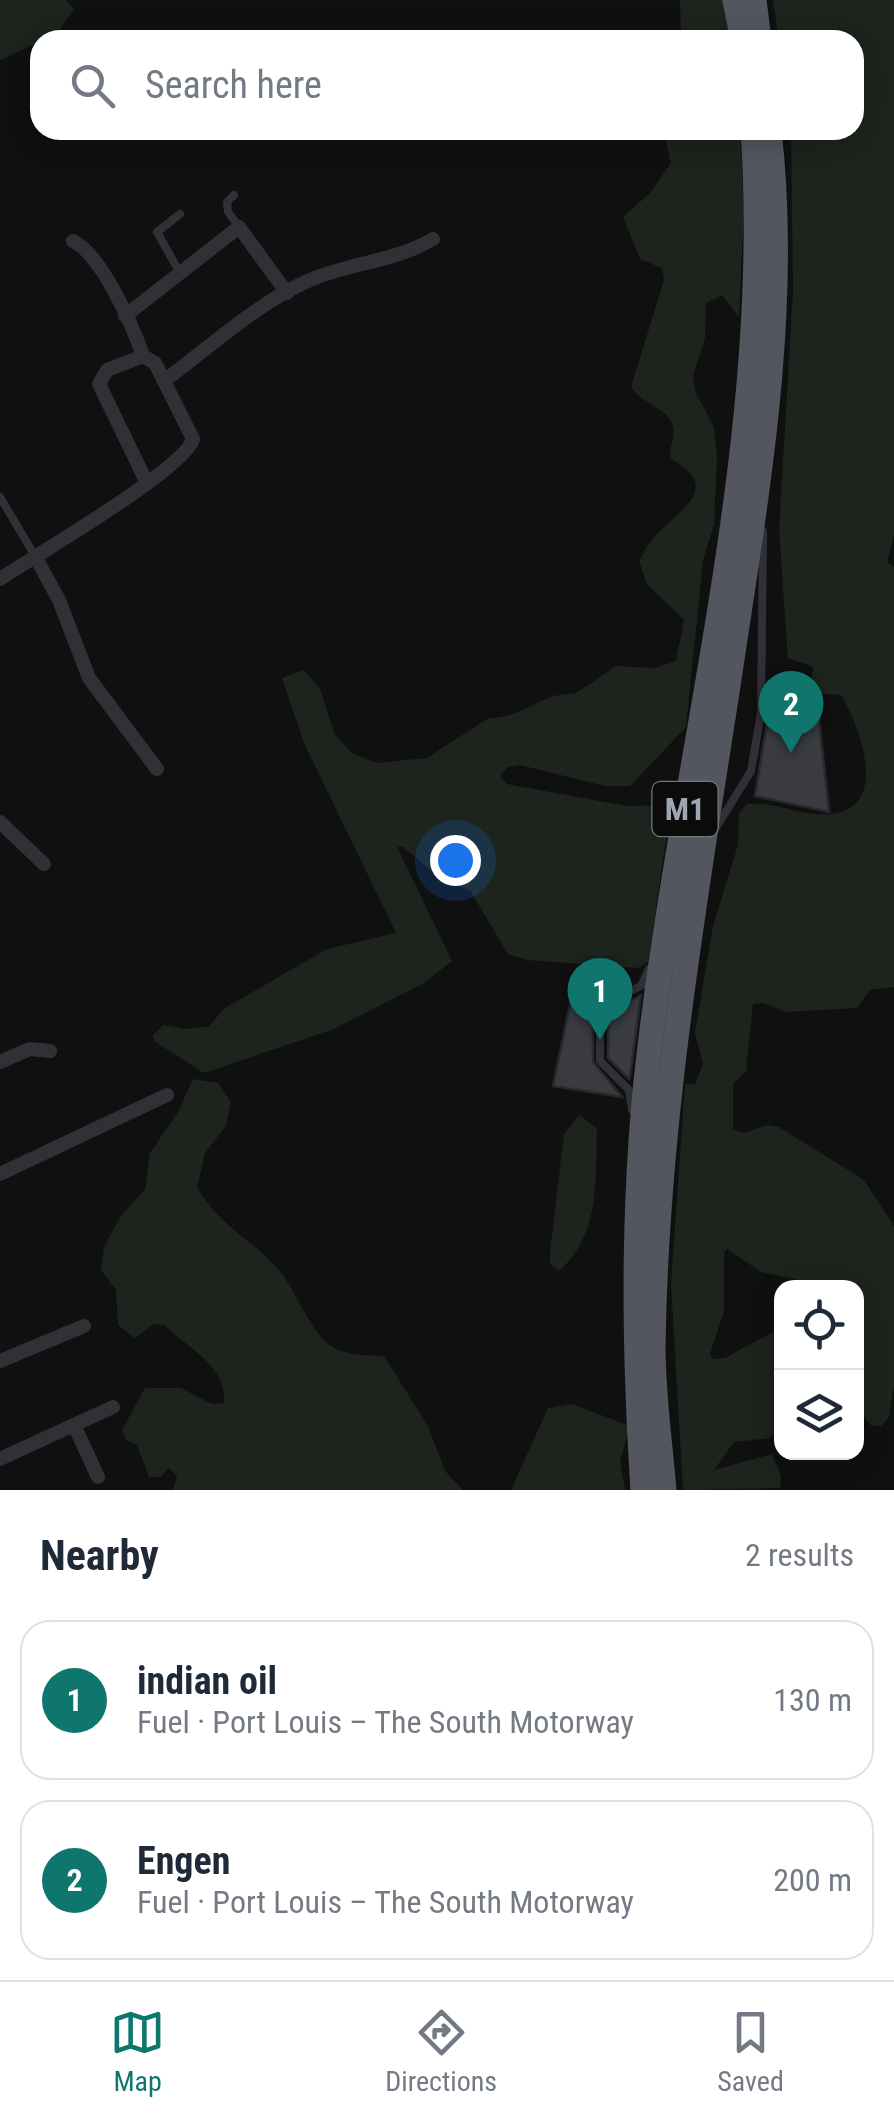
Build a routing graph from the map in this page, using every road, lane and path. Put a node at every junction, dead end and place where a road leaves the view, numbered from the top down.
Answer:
1 (735, 0) edge
2 (754, 0) edge
3 (741, 30) edge
4 (758, 30) edge
5 (753, 140) edge
6 (769, 140) edge
7 (234, 195) dead end
8 (180, 214) dead end
9 (239, 227) junction
10 (433, 239) dead end
11 (73, 242) dead end
12 (180, 273) junction
13 (286, 293) junction
14 (125, 316) junction
15 (143, 356) junction
16 (164, 381) junction
17 (763, 452) junction
18 (147, 482) junction
19 (0, 497) edge
20 (35, 556) junction
21 (0, 579) edge
22 (156, 769) dead end
23 (0, 822) edge
24 (703, 848) junction
25 (44, 864) dead end
26 (676, 866) junction
27 (50, 1051) dead end
28 (0, 1062) edge
29 (167, 1095) dead end
30 (0, 1174) edge
31 (638, 1190) junction
32 (84, 1326) dead end
33 (0, 1361) edge
34 (113, 1407) dead end
35 (74, 1425) junction
36 (0, 1458) edge
37 (98, 1477) dead end
38 (643, 1490) edge
39 (664, 1490) edge

1 - 3 highway
2 - 4 highway
5 - 26 highway, M1
6 - 17 highway, M1
7 - 9 lane
8 - 12 lane
9 - 12 street
9 - 13 street
10 - 13 street
11 - 14 street
12 - 14 street
13 - 16 street
14 - 15 street
15 - 16 street
15 - 18 street
16 - 18 street
17 - 24 highway, M1
17 - 24 lane
18 - 20 street
19 - 20 lane
20 - 21 street
20 - 22 street
23 - 25 street
24 - 39 highway, M1
26 - 31 highway, M1
26 - 31 lane
27 - 28 street
29 - 30 street
31 - 38 highway, M1
32 - 33 street
34 - 35 street
35 - 36 street
35 - 37 street

